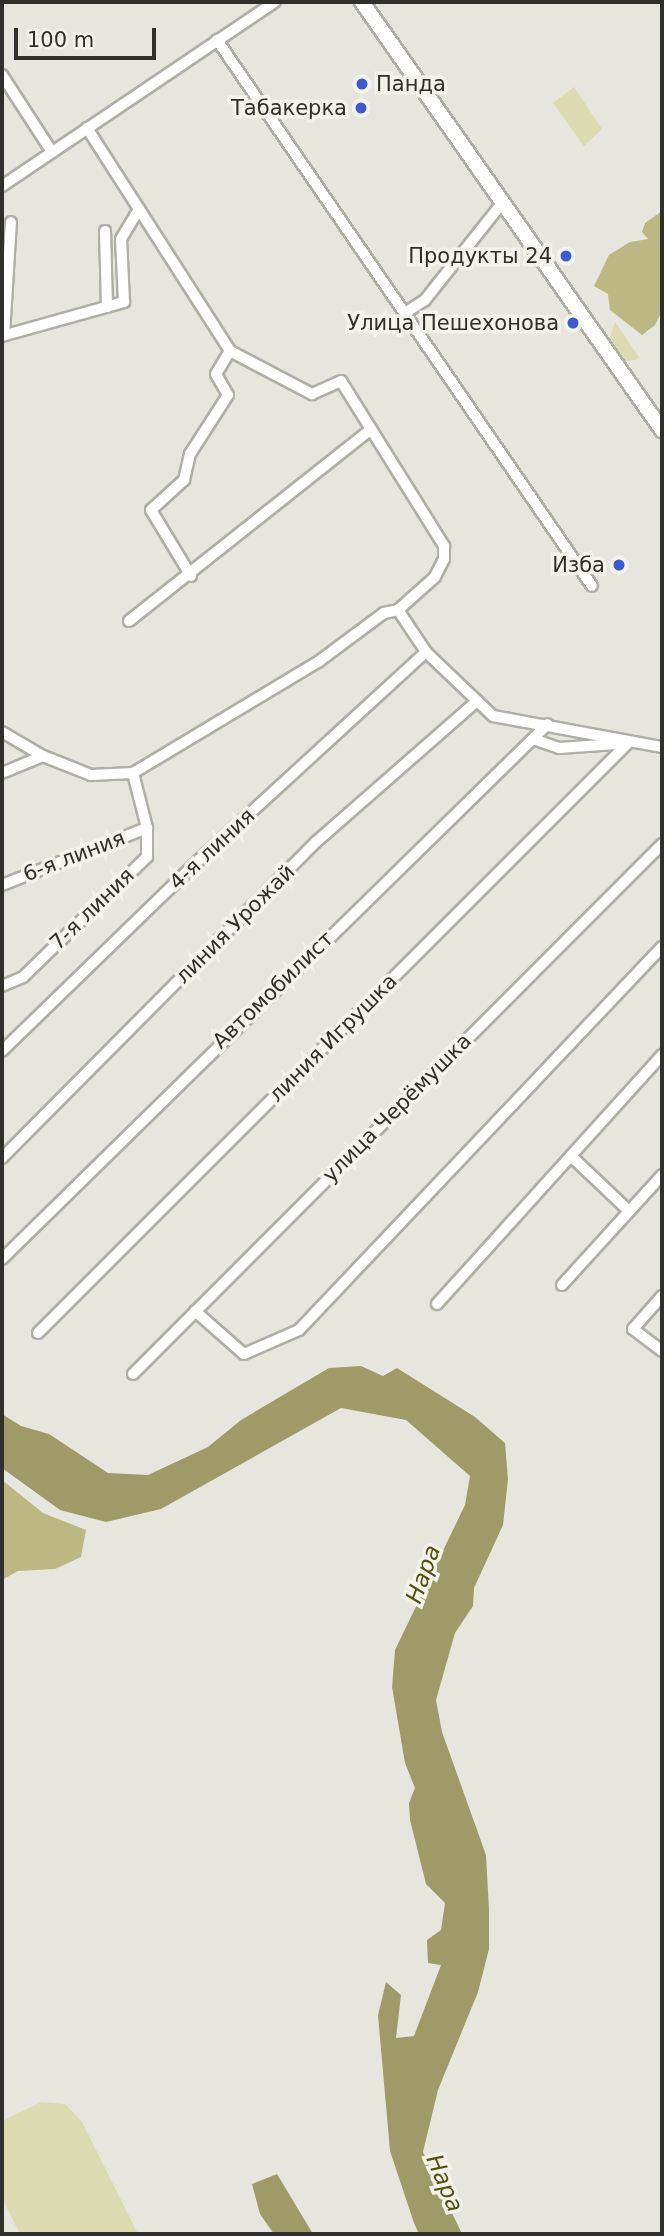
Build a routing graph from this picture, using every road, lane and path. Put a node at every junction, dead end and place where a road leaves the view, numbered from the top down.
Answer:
1 (275, 2) edge
2 (362, 2) edge
3 (217, 40) junction
4 (2, 75) edge
5 (88, 128) junction
6 (52, 152) junction
7 (2, 186) edge
8 (503, 202) junction
9 (139, 209) junction
10 (11, 222) dead end
11 (105, 231) dead end
12 (107, 307) junction
13 (405, 313) junction
14 (3, 335) edge
15 (230, 351) junction
16 (371, 429) junction
17 (662, 430) edge
18 (191, 576) junction
19 (592, 586) dead end
20 (397, 610) junction
21 (129, 621) dead end
22 (426, 652) junction
23 (477, 701) junction
24 (548, 724) junction
25 (2, 732) edge
26 (533, 739) junction
27 (627, 744) junction
28 (662, 747) edge
29 (43, 756) junction
30 (2, 773) edge
31 (133, 773) junction
32 (147, 828) junction
33 (662, 844) edge
34 (2, 885) edge
35 (662, 947) edge
36 (2, 986) edge
37 (2, 1051) edge
38 (662, 1055) edge
39 (571, 1156) junction
40 (2, 1158) edge
41 (662, 1175) edge
42 (629, 1212) junction
43 (2, 1259) edge
44 (562, 1285) dead end
45 (662, 1296) edge
46 (438, 1304) dead end
47 (195, 1311) junction
48 (38, 1333) dead end
49 (662, 1351) edge
50 (133, 1374) dead end

1 - 3 street
2 - 8 main road
3 - 5 street
3 - 13 street
4 - 6 street
5 - 6 street
5 - 9 street
6 - 7 street
8 - 13 street
8 - 17 main road
9 - 12 street
9 - 15 street
10 - 14 street
11 - 12 street
12 - 14 street
13 - 19 street
15 - 16 street
15 - 18 street
16 - 18 street
16 - 20 street
18 - 21 street
20 - 22 street
20 - 31 street
22 - 23 street
22 - 37 street, 4-я линия
23 - 24 street
23 - 40 street, линия Урожай
24 - 26 street, Автомобилист
24 - 27 street
25 - 29 street
26 - 27 street
26 - 43 street, Автомобилист
27 - 28 street
27 - 48 street, линия Игрушка
29 - 30 street
29 - 31 street
31 - 32 street, 7-я линия
32 - 34 street, 6-я линия
32 - 36 street, 7-я линия
33 - 47 street, улица Черёмушка
35 - 47 street
38 - 39 street
39 - 42 street
39 - 46 street
41 - 42 street
42 - 44 street
45 - 49 street
47 - 50 street, улица Черёмушка

